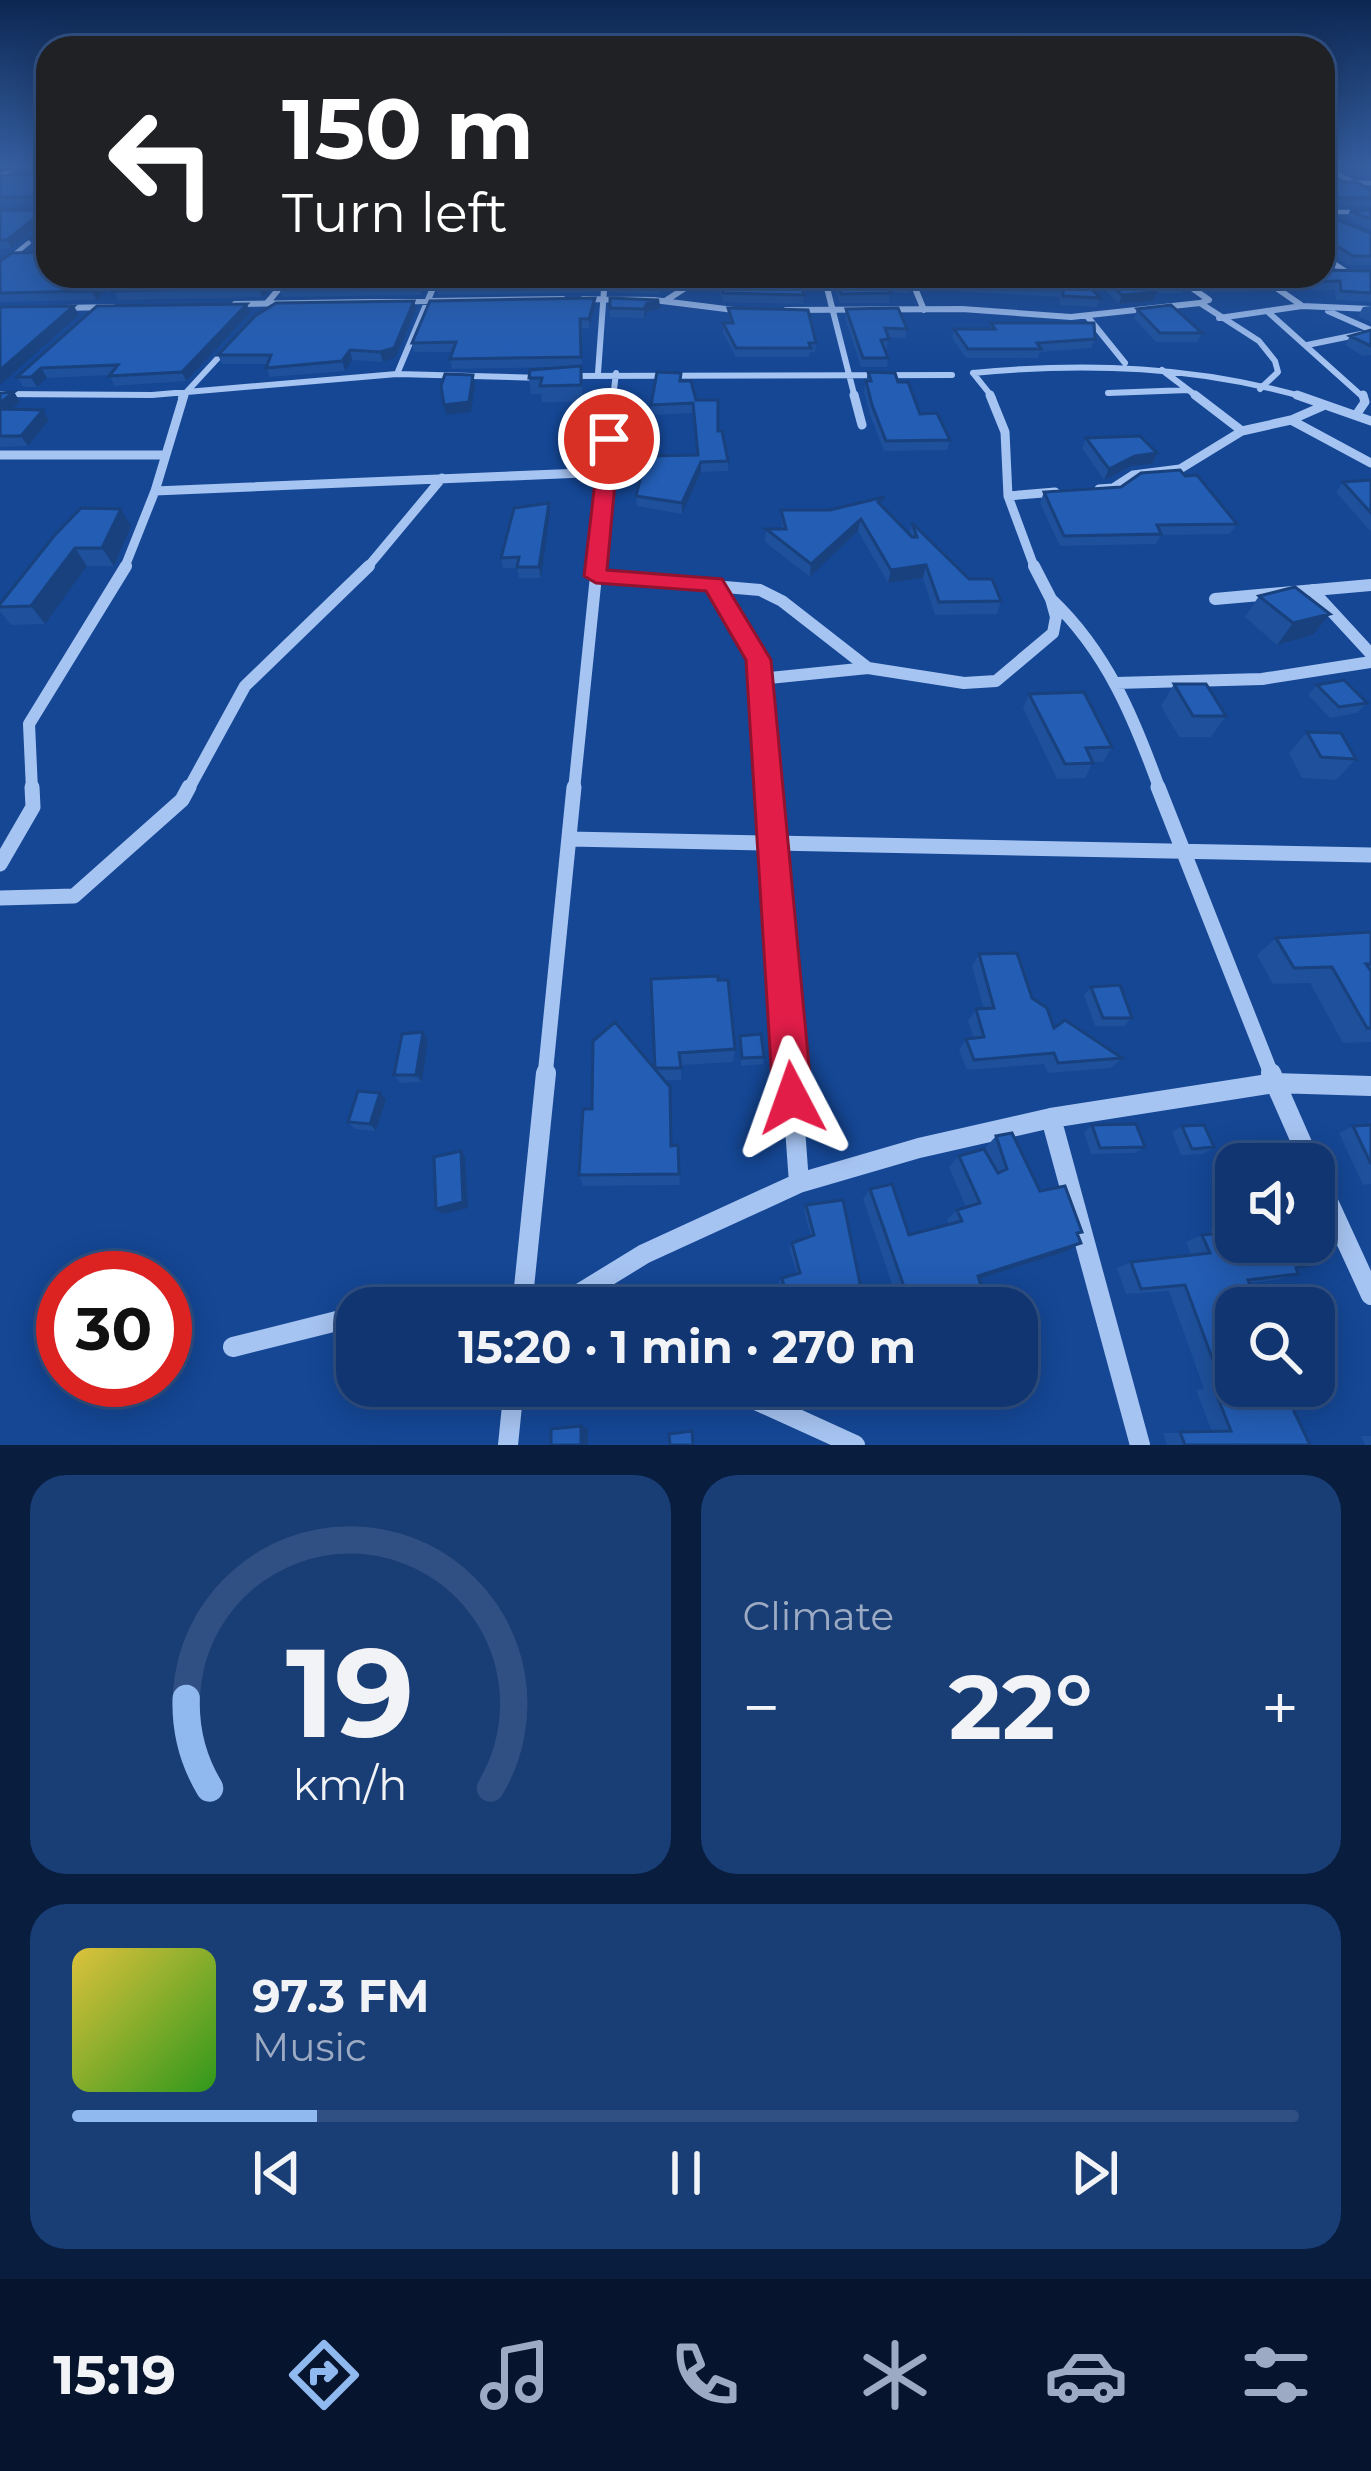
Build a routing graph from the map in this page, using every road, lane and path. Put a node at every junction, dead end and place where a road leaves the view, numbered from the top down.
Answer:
1 (36, 237) edge
2 (32, 254) edge
3 (0, 255) edge
4 (15, 255) junction
5 (1335, 264) edge
6 (0, 266) edge
7 (1335, 272) edge
8 (1346, 272) junction
9 (1358, 272) edge
10 (282, 288) edge
11 (434, 288) edge
12 (602, 288) edge
13 (686, 288) edge
14 (826, 288) edge
15 (915, 288) edge
16 (1192, 288) edge
17 (1277, 288) edge
18 (116, 291) edge
19 (600, 299) junction
20 (430, 300) junction
21 (664, 302) junction
22 (273, 303) junction
23 (1106, 303) dead end
24 (1200, 303) junction
25 (225, 304) edge
26 (1303, 306) junction
27 (1319, 306) junction
28 (100, 307) junction
29 (121, 307) edge
30 (59, 308) edge
31 (829, 308) junction
32 (1371, 309) edge
33 (779, 310) edge
34 (924, 310) junction
35 (1115, 311) junction
36 (1267, 311) junction
37 (746, 312) edge
38 (1087, 316) junction
39 (1219, 318) junction
40 (254, 319) edge
41 (84, 321) edge
42 (1371, 331) edge
43 (232, 343) edge
44 (1306, 345) junction
45 (1125, 363) junction
46 (1160, 368) junction
47 (397, 374) junction
48 (598, 374) junction
49 (616, 374) junction
50 (847, 374) junction
51 (952, 375) dead end
52 (21, 380) edge
53 (1260, 389) junction
54 (1188, 390) junction
55 (185, 393) junction
56 (1108, 393) dead end
57 (2, 396) edge
58 (1325, 405) junction
59 (1356, 415) junction
60 (1292, 420) junction
61 (1371, 422) edge
62 (862, 425) dead end
63 (1242, 430) junction
64 (0, 455) edge
65 (163, 455) junction
66 (1371, 463) edge
67 (606, 472) junction
68 (442, 478) junction
69 (155, 490) junction
70 (1092, 490) edge
71 (1071, 491) edge
72 (1008, 496) junction
73 (596, 576) junction
74 (714, 584) junction
75 (1371, 584) edge
76 (1312, 590) junction
77 (1051, 598) junction
78 (1215, 599) dead end
79 (1371, 658) edge
80 (868, 668) junction
81 (760, 679) junction
82 (1116, 683) junction
83 (569, 839) junction
84 (772, 843) junction
85 (1182, 851) junction
86 (1371, 855) edge
87 (0, 864) edge
88 (0, 898) edge
89 (1274, 1083) junction
90 (1371, 1086) edge
91 (1051, 1118) junction
92 (1301, 1143) edge
93 (799, 1183) junction
94 (1335, 1218) edge
95 (524, 1287) edge
96 (590, 1287) edge
97 (1371, 1295) edge
98 (336, 1321) edge
99 (233, 1347) dead end
100 (512, 1407) edge
101 (771, 1407) edge
102 (508, 1445) edge
103 (855, 1445) edge
104 (1140, 1445) edge

1 - 4 street
2 - 4 street
3 - 4 street
4 - 6 street
5 - 8 street
7 - 8 street
8 - 9 street
10 - 22 street
11 - 20 street
12 - 19 street
13 - 21 street
14 - 31 street
15 - 34 street
16 - 24 street
17 - 26 street
18 - 28 street
19 - 20 street
19 - 21 street
19 - 48 street
20 - 22 street
20 - 47 street
21 - 37 street
22 - 25 street
22 - 40 street
23 - 35 street
24 - 35 street
24 - 39 street
26 - 27 street
26 - 36 street
27 - 32 street
27 - 42 street
28 - 29 street
28 - 30 street
28 - 41 street
31 - 33 street
31 - 34 street
31 - 50 street
34 - 38 street
35 - 38 street
36 - 39 street
36 - 44 street
38 - 45 street
39 - 53 street
42 - 44 street
43 - 55 street
44 - 59 street
45 - 46 street
45 - 72 street
46 - 53 street
46 - 54 street
47 - 48 street
47 - 55 street
48 - 49 street
49 - 50 street
49 - 67 street
50 - 51 street
50 - 62 street
52 - 57 street
53 - 58 street
54 - 56 street
54 - 63 street
55 - 57 street
55 - 65 street
58 - 59 street
58 - 60 street
59 - 61 street
60 - 63 street
60 - 66 street
63 - 70 street
64 - 65 street
65 - 69 street
67 - 68 street
67 - 73 street
68 - 69 street
68 - 88 street
69 - 87 street
71 - 72 street
72 - 77 street
73 - 74 street
73 - 83 street
74 - 80 street
74 - 81 street
75 - 76 street
76 - 78 street
76 - 79 street
77 - 80 street
77 - 82 street
79 - 82 street
80 - 81 street
81 - 84 street
82 - 85 street
83 - 84 street
83 - 95 street
84 - 85 street
84 - 93 street
85 - 86 street
85 - 89 street
89 - 90 street
89 - 91 street
89 - 92 street
91 - 93 street
91 - 104 street
93 - 96 street
94 - 97 street
98 - 99 street
100 - 102 street
101 - 103 street

